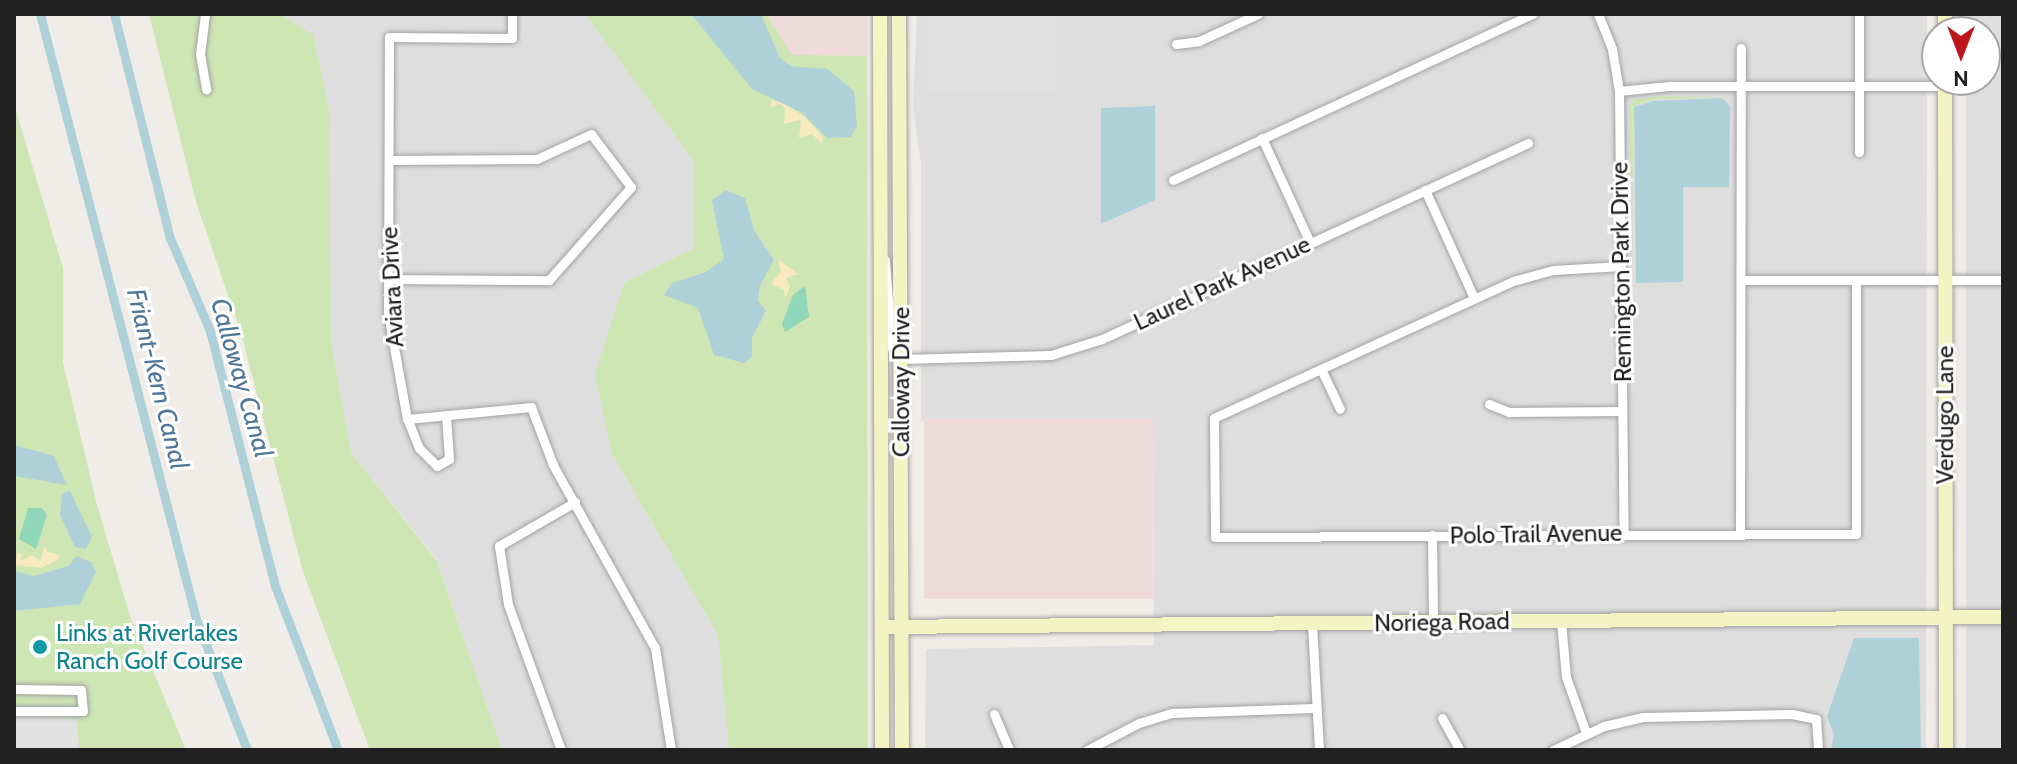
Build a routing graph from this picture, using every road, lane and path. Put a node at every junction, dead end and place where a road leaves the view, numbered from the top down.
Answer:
1 (205, 14) edge
2 (512, 14) edge
3 (880, 14) edge
4 (899, 14) edge
5 (1258, 14) edge
6 (1532, 14) edge
7 (1598, 14) edge
8 (1859, 14) edge
9 (1236, 18) edge
10 (1176, 44) dead end
11 (1741, 48) dead end
12 (1921, 84) edge
13 (1741, 86) junction
14 (1859, 86) junction
15 (206, 89) dead end
16 (1619, 91) junction
17 (1945, 96) edge
18 (1262, 138) junction
19 (1528, 143) dead end
20 (1859, 152) dead end
21 (389, 160) junction
22 (1173, 180) dead end
23 (1425, 190) junction
24 (881, 243) junction
25 (1310, 243) junction
26 (1621, 266) junction
27 (388, 279) junction
28 (1741, 280) junction
29 (1856, 280) junction
30 (1944, 280) junction
31 (2003, 280) edge
32 (1474, 298) junction
33 (901, 359) junction
34 (1321, 369) junction
35 (1489, 404) dead end
36 (1340, 409) dead end
37 (1622, 411) junction
38 (446, 415) junction
39 (407, 419) junction
40 (575, 502) junction
41 (1624, 534) junction
42 (1740, 534) junction
43 (1432, 535) junction
44 (2003, 617) edge
45 (1945, 618) junction
46 (1561, 621) junction
47 (1433, 622) junction
48 (1312, 624) junction
49 (903, 626) junction
50 (882, 627) junction
51 (14, 689) edge
52 (1313, 708) junction
53 (14, 711) edge
54 (994, 714) dead end
55 (1442, 718) dead end
56 (1586, 733) junction
57 (561, 750) edge
58 (671, 750) edge
59 (882, 750) edge
60 (902, 750) edge
61 (1009, 750) edge
62 (1087, 750) edge
63 (1319, 750) edge
64 (1460, 750) edge
65 (1553, 750) edge
66 (1818, 750) edge
67 (1946, 750) edge

1 - 15 street
2 - 21 street, Aviara Drive
3 - 24 street, Calloway Drive
4 - 33 street, Calloway Drive
5 - 9 street
6 - 18 street
7 - 16 street, Remington Park Drive
8 - 14 street
9 - 10 street
11 - 13 street
12 - 14 street
13 - 14 street
13 - 16 street
13 - 28 street
14 - 20 street
16 - 26 street, Remington Park Drive
17 - 30 street, Verdugo Lane
18 - 22 street
18 - 25 street
19 - 23 street, Laurel Park Avenue
21 - 27 street, Aviara Drive
21 - 27 street
23 - 25 street, Laurel Park Avenue
23 - 32 street
24 - 33 street
24 - 50 street, Calloway Drive
25 - 33 street, Laurel Park Avenue
26 - 32 street
26 - 37 street, Remington Park Drive
27 - 39 street, Aviara Drive
28 - 29 street
28 - 42 street
29 - 30 street
29 - 42 street, Polo Trail Avenue
30 - 31 street
30 - 45 street, Verdugo Lane
32 - 34 street
33 - 49 street, Calloway Drive
34 - 36 street
34 - 43 street, Polo Trail Avenue
35 - 37 street
37 - 41 street, Remington Park Drive
38 - 39 street
38 - 39 street, Aviara Drive
38 - 40 street
40 - 57 street
40 - 58 street
41 - 42 street, Polo Trail Avenue
41 - 43 street, Polo Trail Avenue
43 - 47 street
44 - 45 street, Noriega Road
45 - 46 street, Noriega Road
45 - 67 street, Verdugo Lane
46 - 47 street, Noriega Road
46 - 56 street
47 - 48 street, Noriega Road
48 - 49 street, Noriega Road
48 - 52 street
49 - 50 street, Noriega Road
49 - 60 street, Calloway Drive
50 - 59 street, Calloway Drive
51 - 53 street
52 - 62 street
52 - 63 street
54 - 61 street
55 - 64 street
56 - 65 street
56 - 66 street

